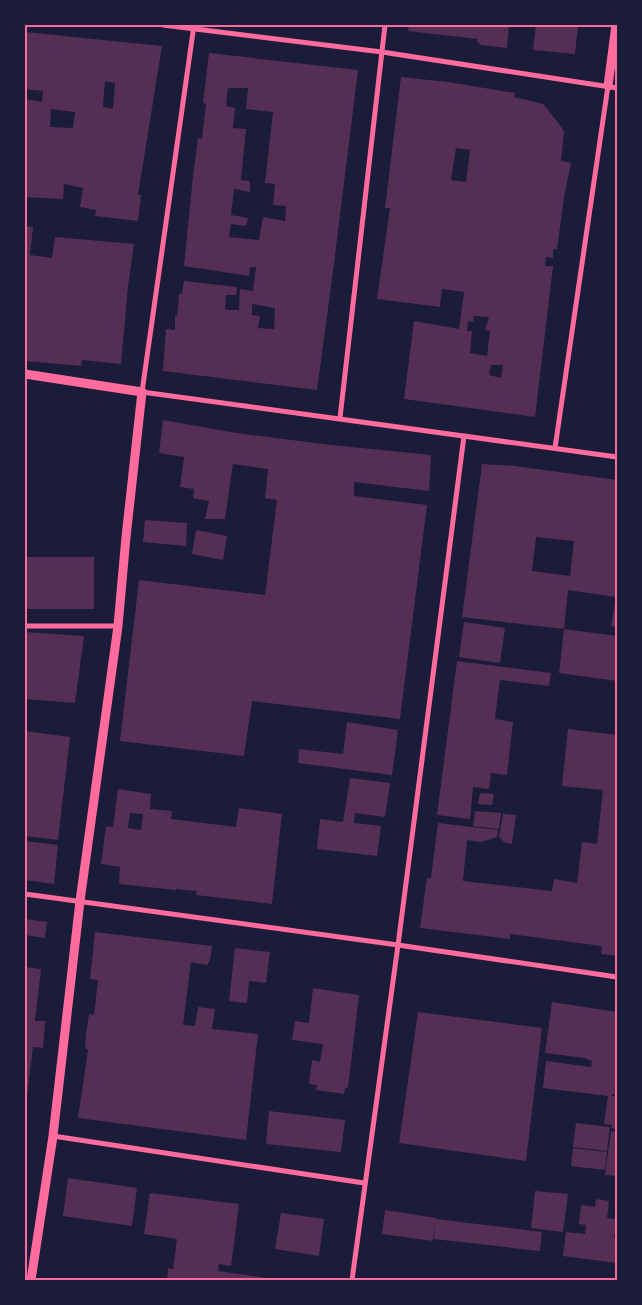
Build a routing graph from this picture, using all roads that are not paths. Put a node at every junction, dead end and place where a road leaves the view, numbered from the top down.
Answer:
1 (163, 25) edge
2 (385, 25) edge
3 (616, 25) edge
4 (194, 26) edge
5 (382, 52) junction
6 (612, 87) edge
7 (25, 374) edge
8 (142, 392) junction
9 (340, 418) junction
10 (464, 436) junction
11 (556, 448) junction
12 (617, 457) edge
13 (25, 626) edge
14 (118, 626) junction
15 (25, 894) edge
16 (80, 901) junction
17 (398, 945) junction
18 (617, 978) edge
19 (53, 1136) junction
20 (364, 1183) junction
21 (31, 1280) edge
22 (352, 1280) edge

1 - 4 street
2 - 5 street
3 - 6 street
4 - 5 street
4 - 8 street
5 - 6 street
5 - 9 street
6 - 11 street
7 - 8 street
8 - 9 street
8 - 14 street
9 - 10 street
10 - 11 street
10 - 17 street
11 - 12 street
13 - 14 street
14 - 16 street
15 - 16 street
16 - 17 street
16 - 19 street
17 - 18 street
17 - 20 street
19 - 20 street
19 - 21 street
20 - 22 street

